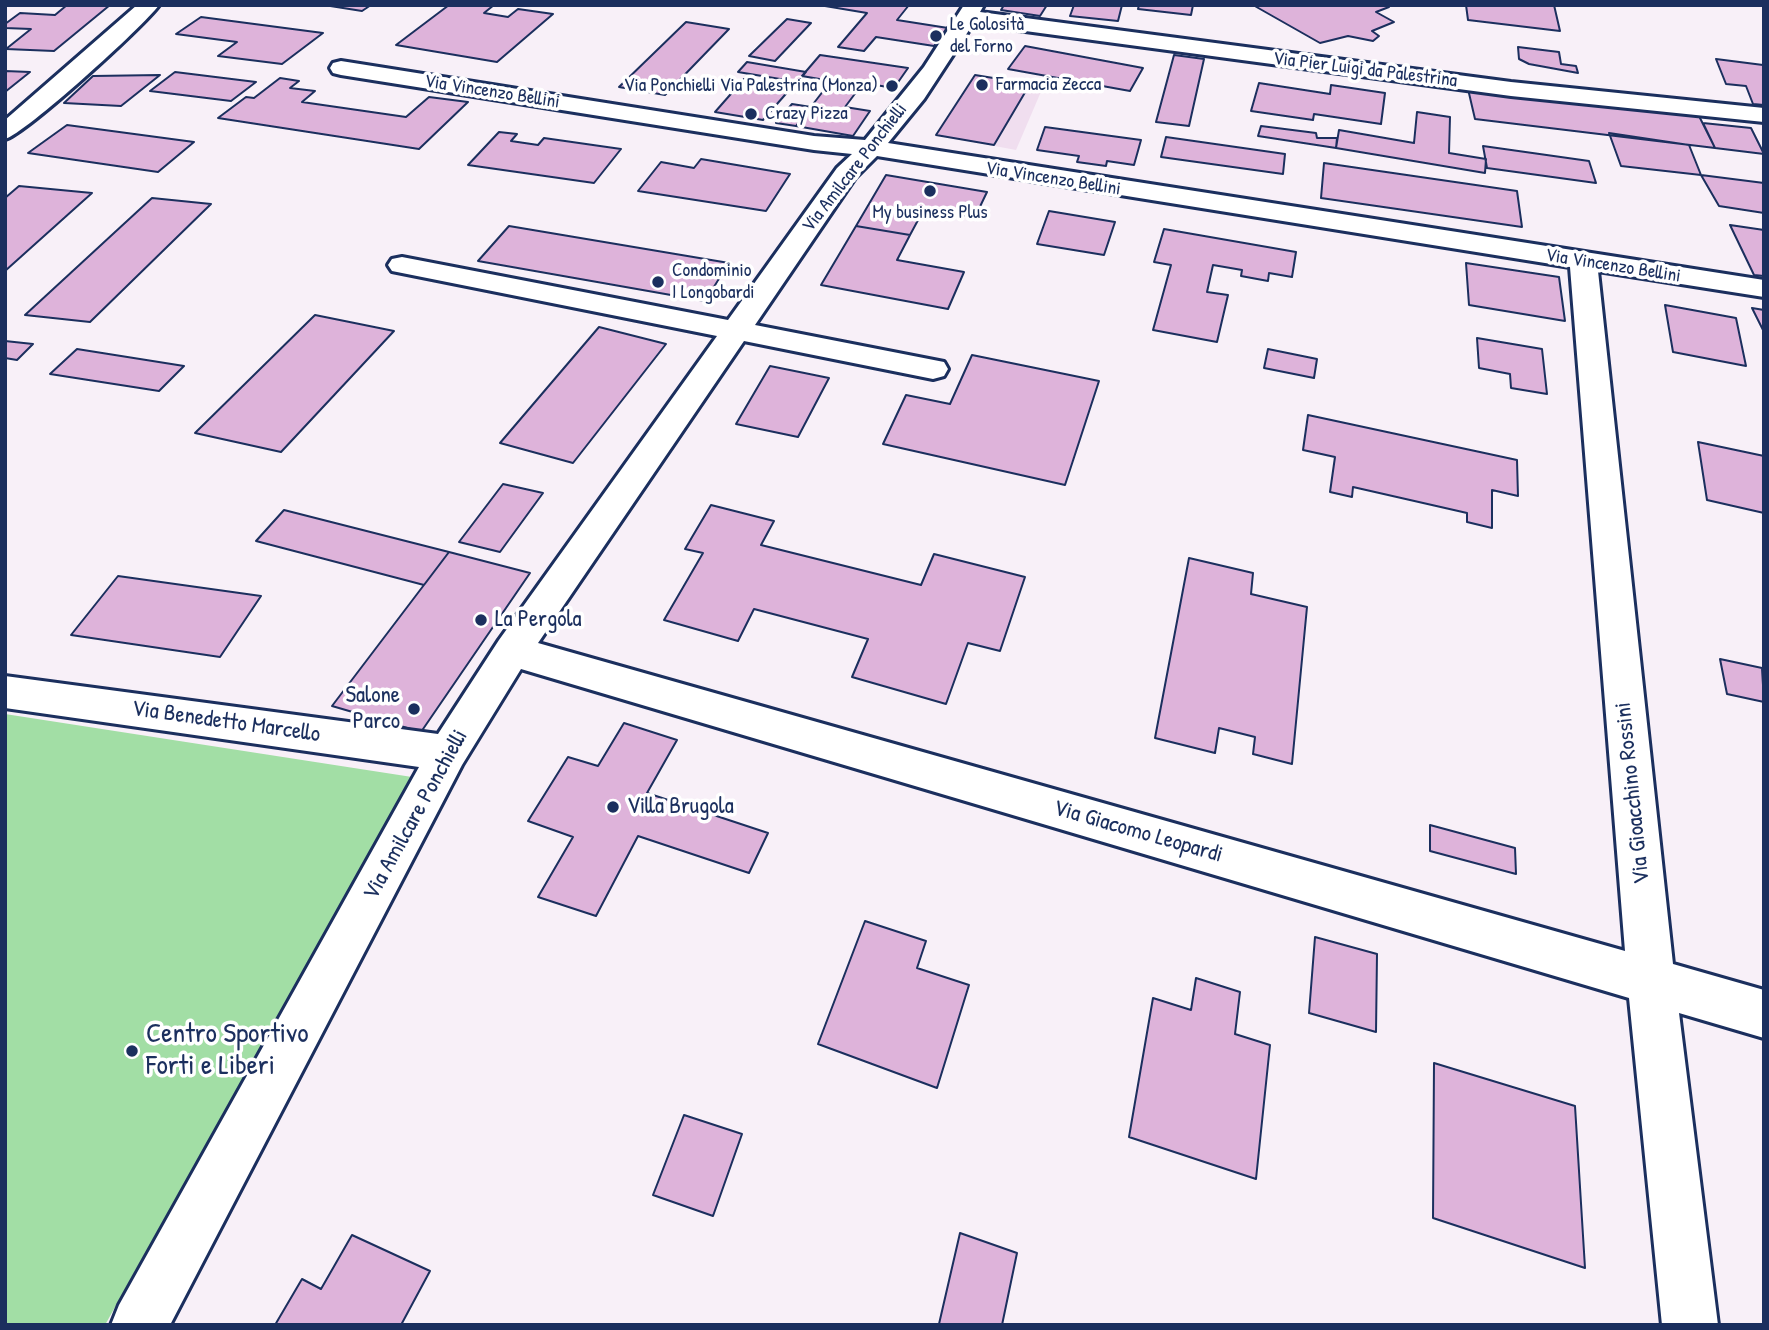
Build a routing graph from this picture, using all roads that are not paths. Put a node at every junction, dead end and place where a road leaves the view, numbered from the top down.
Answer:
1 (149, 5) edge
2 (971, 11) edge
3 (341, 68) dead end
4 (1764, 115) edge
5 (5, 132) edge
6 (872, 148) junction
7 (1583, 261) junction
8 (402, 265) dead end
9 (1764, 289) edge
10 (734, 330) junction
11 (933, 369) dead end
12 (512, 651) junction
13 (5, 692) edge
14 (447, 754) junction
15 (1651, 981) junction
16 (1764, 1014) edge
17 (139, 1325) edge
18 (1690, 1325) edge

1 - 5 street
2 - 4 street, Via Pier Luigi da Palestrina
2 - 6 street, Via Amilcare Ponchielli
3 - 6 street, Via Vincenzo Bellini
6 - 7 street, Via Vincenzo Bellini
6 - 10 street, Via Amilcare Ponchielli
7 - 9 street, Via Vincenzo Bellini
7 - 15 street, Via Gioacchino Rossini
8 - 10 street
10 - 11 street
10 - 12 street, Via Amilcare Ponchielli
12 - 14 street, Via Amilcare Ponchielli
12 - 15 street, Via Giacomo Leopardi
13 - 14 street, Via Benedetto Marcello
14 - 17 street, Via Amilcare Ponchielli
15 - 16 street, Via Giacomo Leopardi
15 - 18 street, Via Gioacchino Rossini

